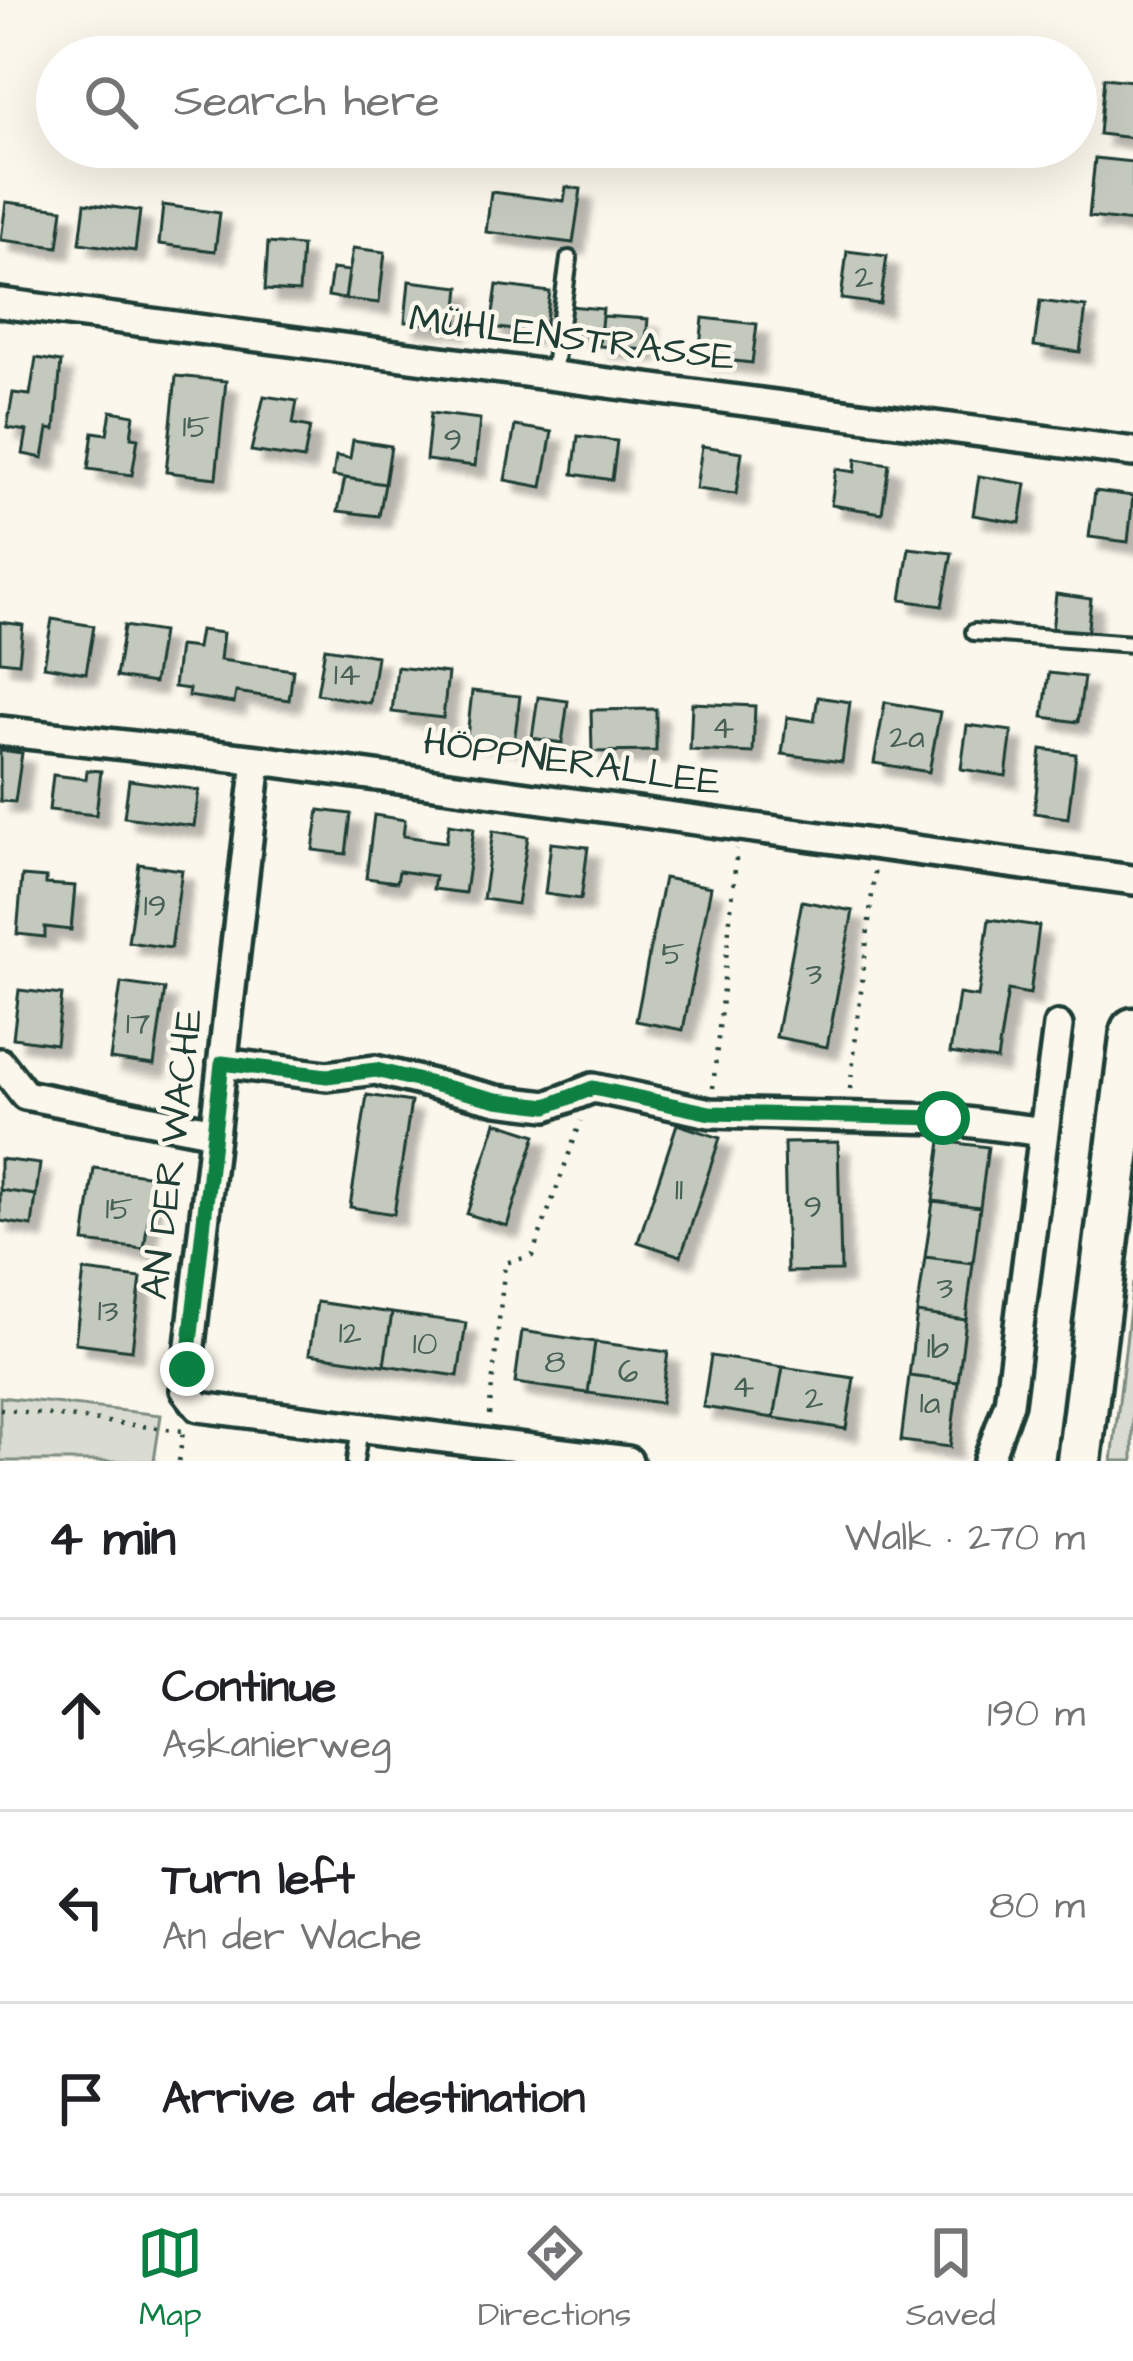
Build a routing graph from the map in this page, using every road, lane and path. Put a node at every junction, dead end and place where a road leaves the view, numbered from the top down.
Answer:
1 (569, 259) dead end
2 (0, 303) edge
3 (553, 375) junction
4 (1133, 452) edge
5 (974, 632) dead end
6 (1133, 644) edge
7 (0, 731) edge
8 (256, 761) junction
9 (739, 825) junction
10 (878, 844) junction
11 (1133, 880) edge
12 (1058, 1026) dead end
13 (1133, 1030) edge
14 (0, 1063) edge
15 (222, 1063) junction
16 (593, 1088) junction
17 (710, 1113) junction
18 (846, 1118) junction
19 (214, 1132) junction
20 (1044, 1132) junction
21 (1126, 1138) edge
22 (0, 1409) edge
23 (360, 1428) junction
24 (486, 1442) junction
25 (179, 1461) edge
26 (355, 1461) edge
27 (628, 1461) edge
28 (988, 1461) edge
29 (1079, 1461) edge

1 - 3 lane
2 - 3 street, MÜHLENSTRASSE
3 - 4 street, MÜHLENSTRASSE
5 - 6 lane
7 - 8 street, HÖPPNERALLEE
8 - 9 street, HÖPPNERALLEE
8 - 15 street, AN DER WACHE
9 - 10 street, HÖPPNERALLEE
9 - 17 path
10 - 11 street, HÖPPNERALLEE
10 - 18 path
12 - 20 street
13 - 21 main road
14 - 19 street
15 - 16 street
15 - 19 street, AN DER WACHE
16 - 17 street
16 - 24 path
17 - 18 street
18 - 20 street
19 - 23 street, AN DER WACHE
20 - 28 street
21 - 29 main road
22 - 25 path
23 - 24 street, AN DER WACHE
23 - 26 lane
24 - 27 street, AN DER WACHE

